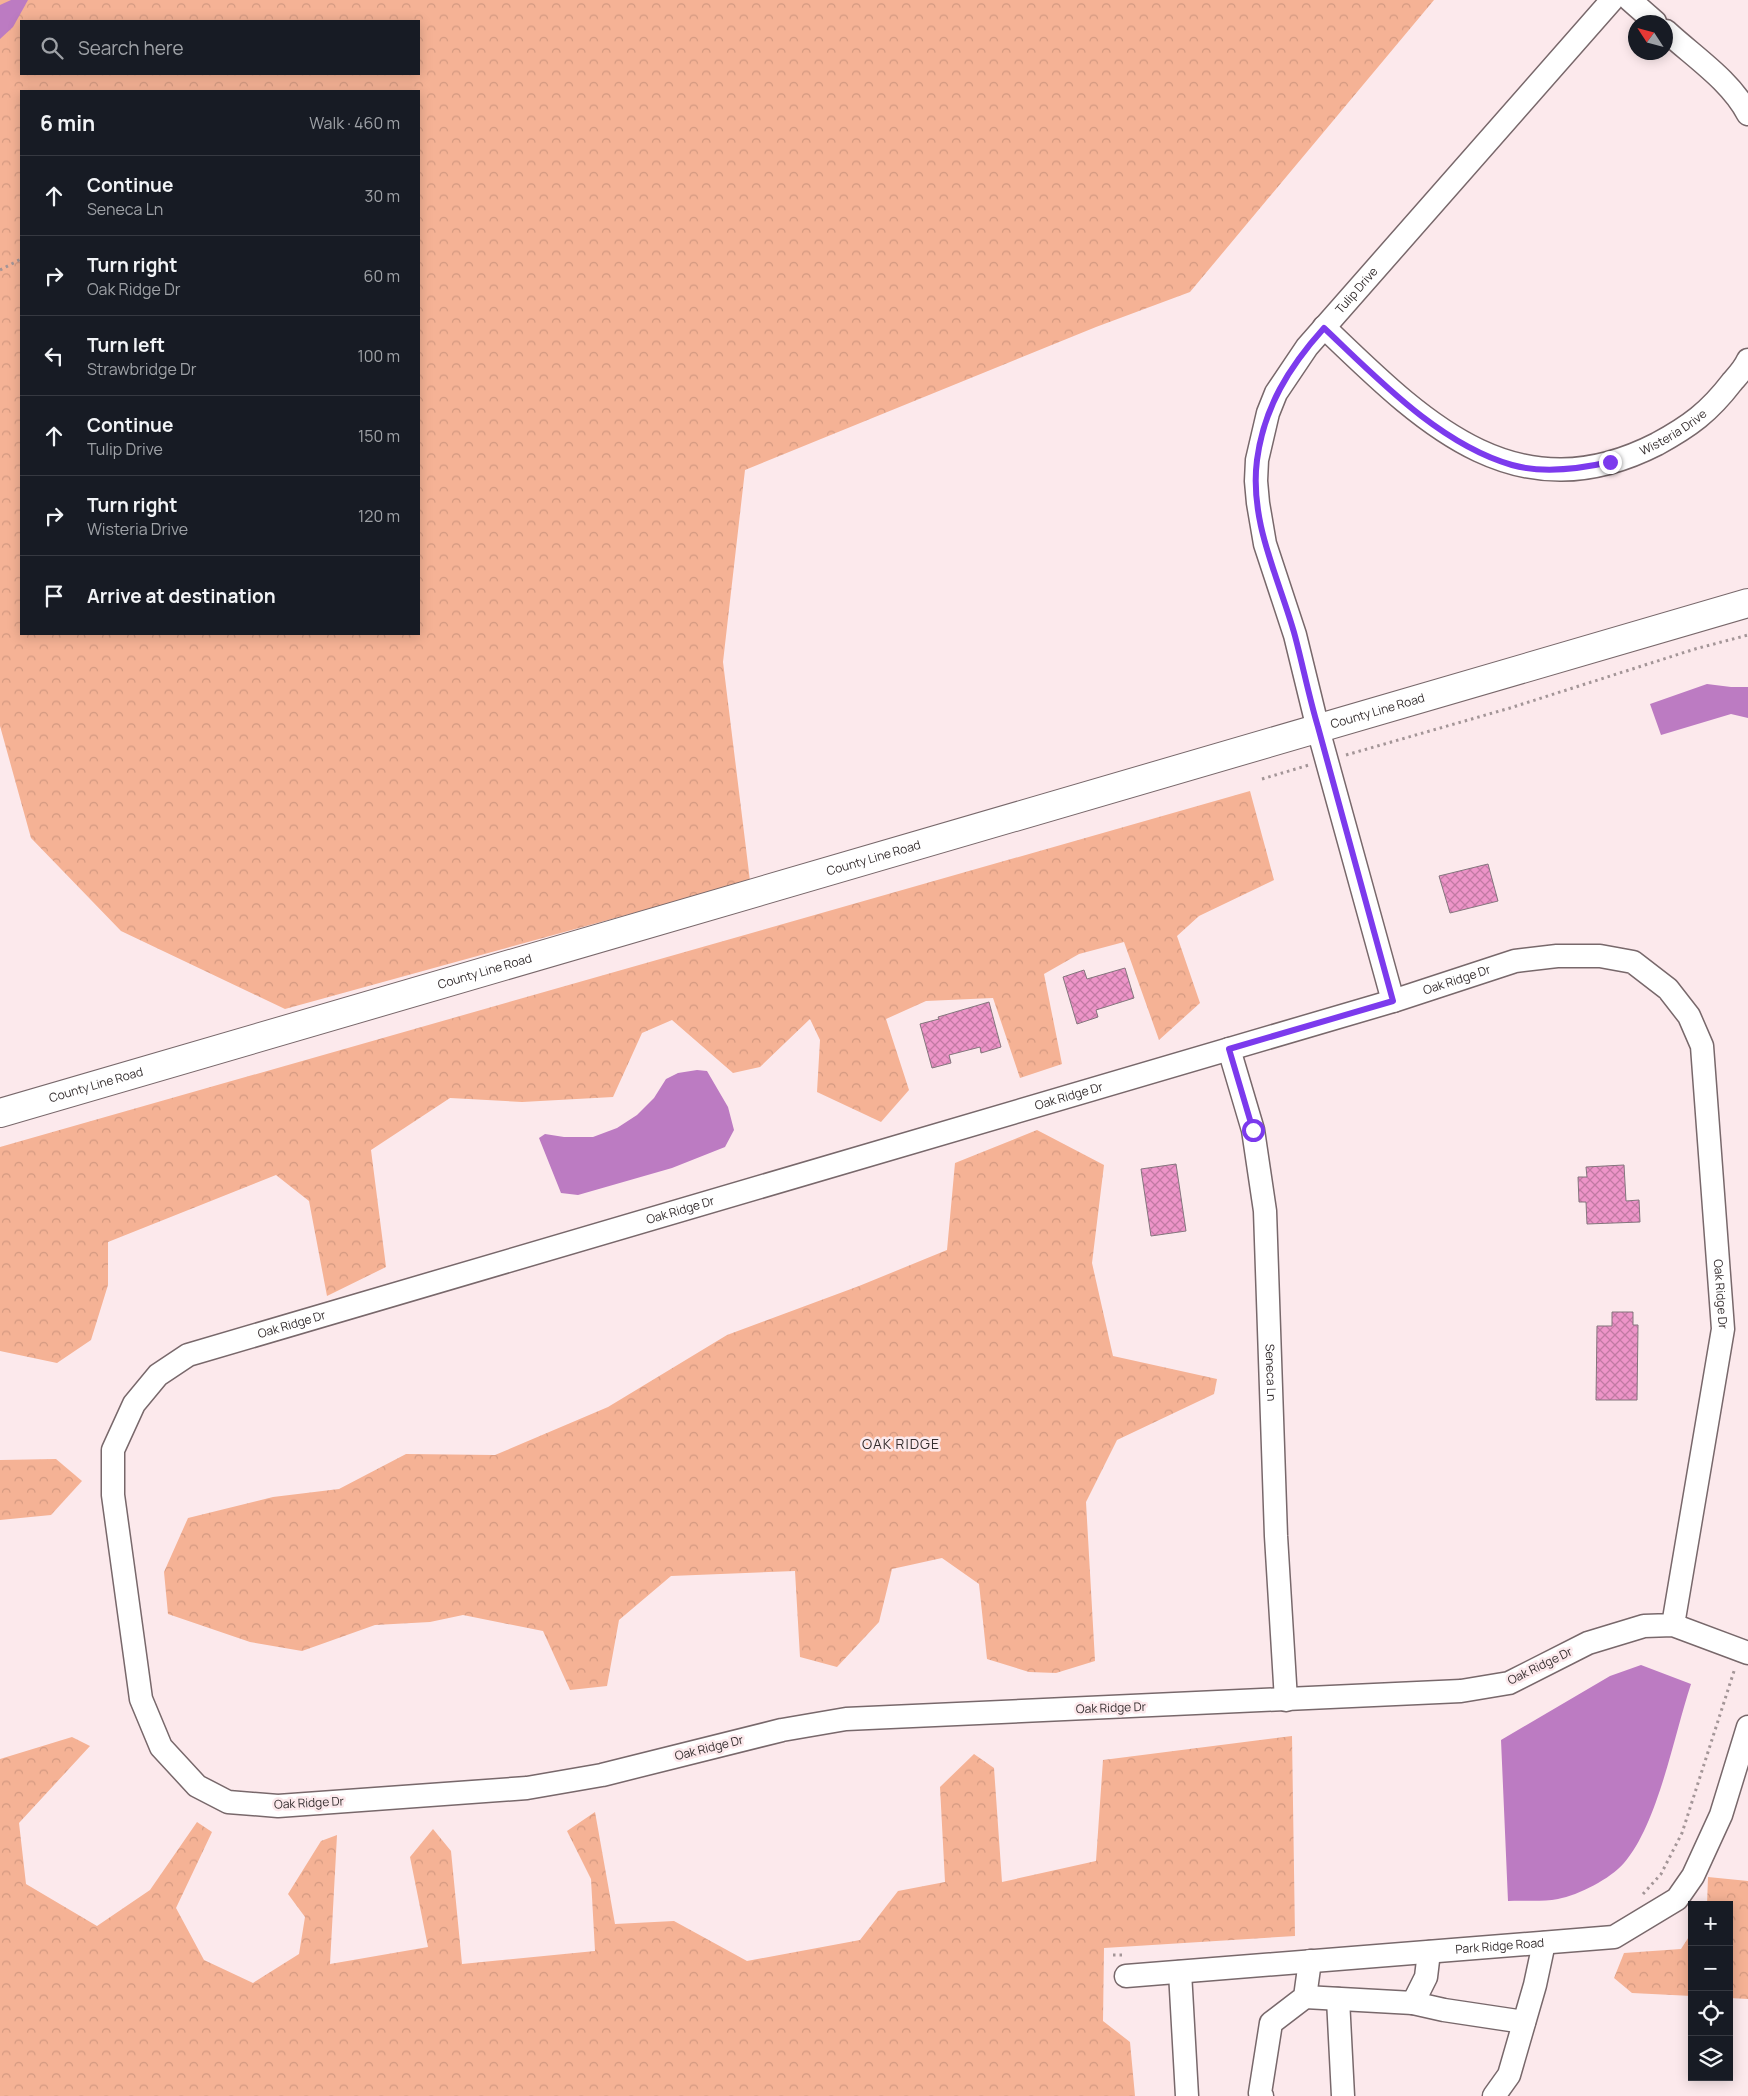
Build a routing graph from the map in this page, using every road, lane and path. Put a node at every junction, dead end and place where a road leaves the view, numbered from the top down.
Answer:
1 (1612, 0) edge
2 (1630, 0) edge
3 (1647, 15) edge
4 (1673, 38) edge
5 (1748, 114) edge
6 (20, 260) edge
7 (0, 270) edge
8 (1324, 328) junction
9 (1748, 360) edge
10 (1748, 603) edge
11 (1748, 634) edge
12 (1318, 729) junction
13 (1328, 760) junction
14 (1262, 779) dead end
15 (1393, 1001) junction
16 (1229, 1049) junction
17 (0, 1113) edge
18 (1673, 1625) junction
19 (1744, 1651) edge
20 (1286, 1700) junction
21 (1748, 1727) edge
22 (1638, 1898) dead end
23 (1544, 1943) junction
24 (1429, 1952) junction
25 (1310, 1961) junction
26 (1180, 1972) junction
27 (1126, 1976) dead end
28 (1305, 1997) junction
29 (1338, 1999) junction
30 (1413, 2003) junction
31 (1524, 2022) junction
32 (1187, 2096) edge
33 (1262, 2096) edge
34 (1343, 2096) edge
35 (1494, 2096) edge

1 - 8 street, Tulip Drive
2 - 3 street
4 - 5 street
6 - 7 path
8 - 9 street, Wisteria Drive
8 - 12 street, Tulip Drive
10 - 12 main road, County Line Road
11 - 13 path
12 - 13 street, Tulip Drive
12 - 17 main road, County Line Road
13 - 14 path
13 - 15 street, Tulip Drive
15 - 16 street, Oak Ridge Dr
15 - 18 street, Oak Ridge Dr
16 - 20 street, Seneca Ln
16 - 20 street, Oak Ridge Dr
18 - 19 street, Oak Ridge Dr
18 - 20 street, Oak Ridge Dr
19 - 22 path
21 - 23 street, Park Ridge Road
23 - 24 street, Park Ridge Road
23 - 31 street
24 - 25 street, Park Ridge Road
24 - 30 street
25 - 26 street, Park Ridge Road
25 - 28 street
26 - 27 street, Park Ridge Road
26 - 32 street
28 - 29 street
28 - 33 street
29 - 30 street
29 - 34 street
30 - 31 street
31 - 35 street

